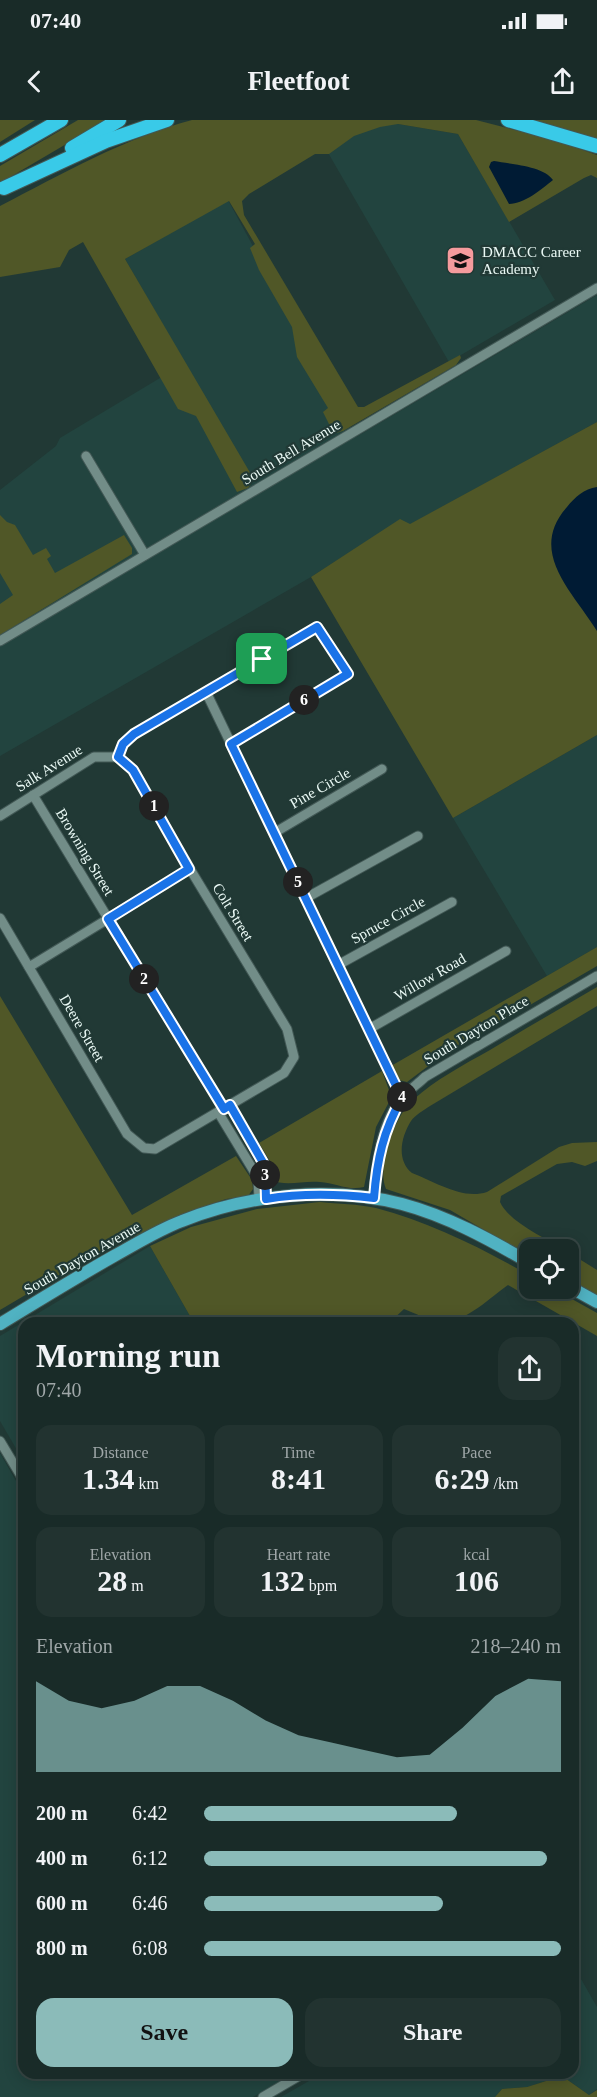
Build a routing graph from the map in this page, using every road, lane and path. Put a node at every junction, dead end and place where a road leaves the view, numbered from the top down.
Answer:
1 (46, 120) edge
2 (61, 120) edge
3 (119, 120) edge
4 (166, 120) edge
5 (508, 120) edge
6 (597, 146) edge
7 (0, 150) edge
8 (0, 155) edge
9 (2, 189) edge
10 (597, 288) edge
11 (86, 456) dead end
12 (145, 555) junction
13 (0, 641) edge
14 (206, 692) junction
15 (231, 744) junction
16 (118, 757) junction
17 (382, 769) dead end
18 (33, 795) junction
19 (0, 816) edge
20 (274, 832) junction
21 (418, 836) dead end
22 (189, 869) junction
23 (306, 898) junction
24 (452, 902) dead end
25 (0, 918) edge
26 (108, 919) junction
27 (506, 951) dead end
28 (338, 964) junction
29 (29, 967) junction
30 (597, 976) edge
31 (369, 1029) junction
32 (402, 1098) junction
33 (224, 1109) junction
34 (374, 1198) junction
35 (262, 1199) junction
36 (519, 1257) edge
37 (579, 1292) edge
38 (597, 1302) edge
39 (0, 1324) edge
40 (0, 1441) edge
41 (18, 1471) edge
42 (294, 2079) edge
43 (263, 2097) edge

1 - 7 highway
2 - 8 highway
3 - 9 highway
4 - 9 highway
5 - 6 highway
10 - 12 street, South Bell Avenue
11 - 12 street
12 - 13 street, South Bell Avenue
14 - 15 street
14 - 15 street
14 - 16 street
15 - 20 street
16 - 18 street, Salk Avenue
16 - 22 street, Colt Street
17 - 20 street, Pine Circle
18 - 19 street, Salk Avenue
18 - 26 street, Browning Street
20 - 23 street
21 - 23 street
22 - 26 street
22 - 33 street, Colt Street
23 - 28 street
24 - 28 street, Spruce Circle
25 - 29 street, Deere Street
26 - 29 street
26 - 33 street, Browning Street
27 - 31 street, Willow Road
28 - 31 street
29 - 33 street, Deere Street
30 - 32 street, South Dayton Place
31 - 32 street
32 - 34 street, South Dayton Place
33 - 35 street, Browning Street
34 - 35 main road, South Dayton Avenue
34 - 36 main road, South Dayton Avenue
35 - 39 main road, South Dayton Avenue
37 - 38 main road
40 - 41 street
42 - 43 street

